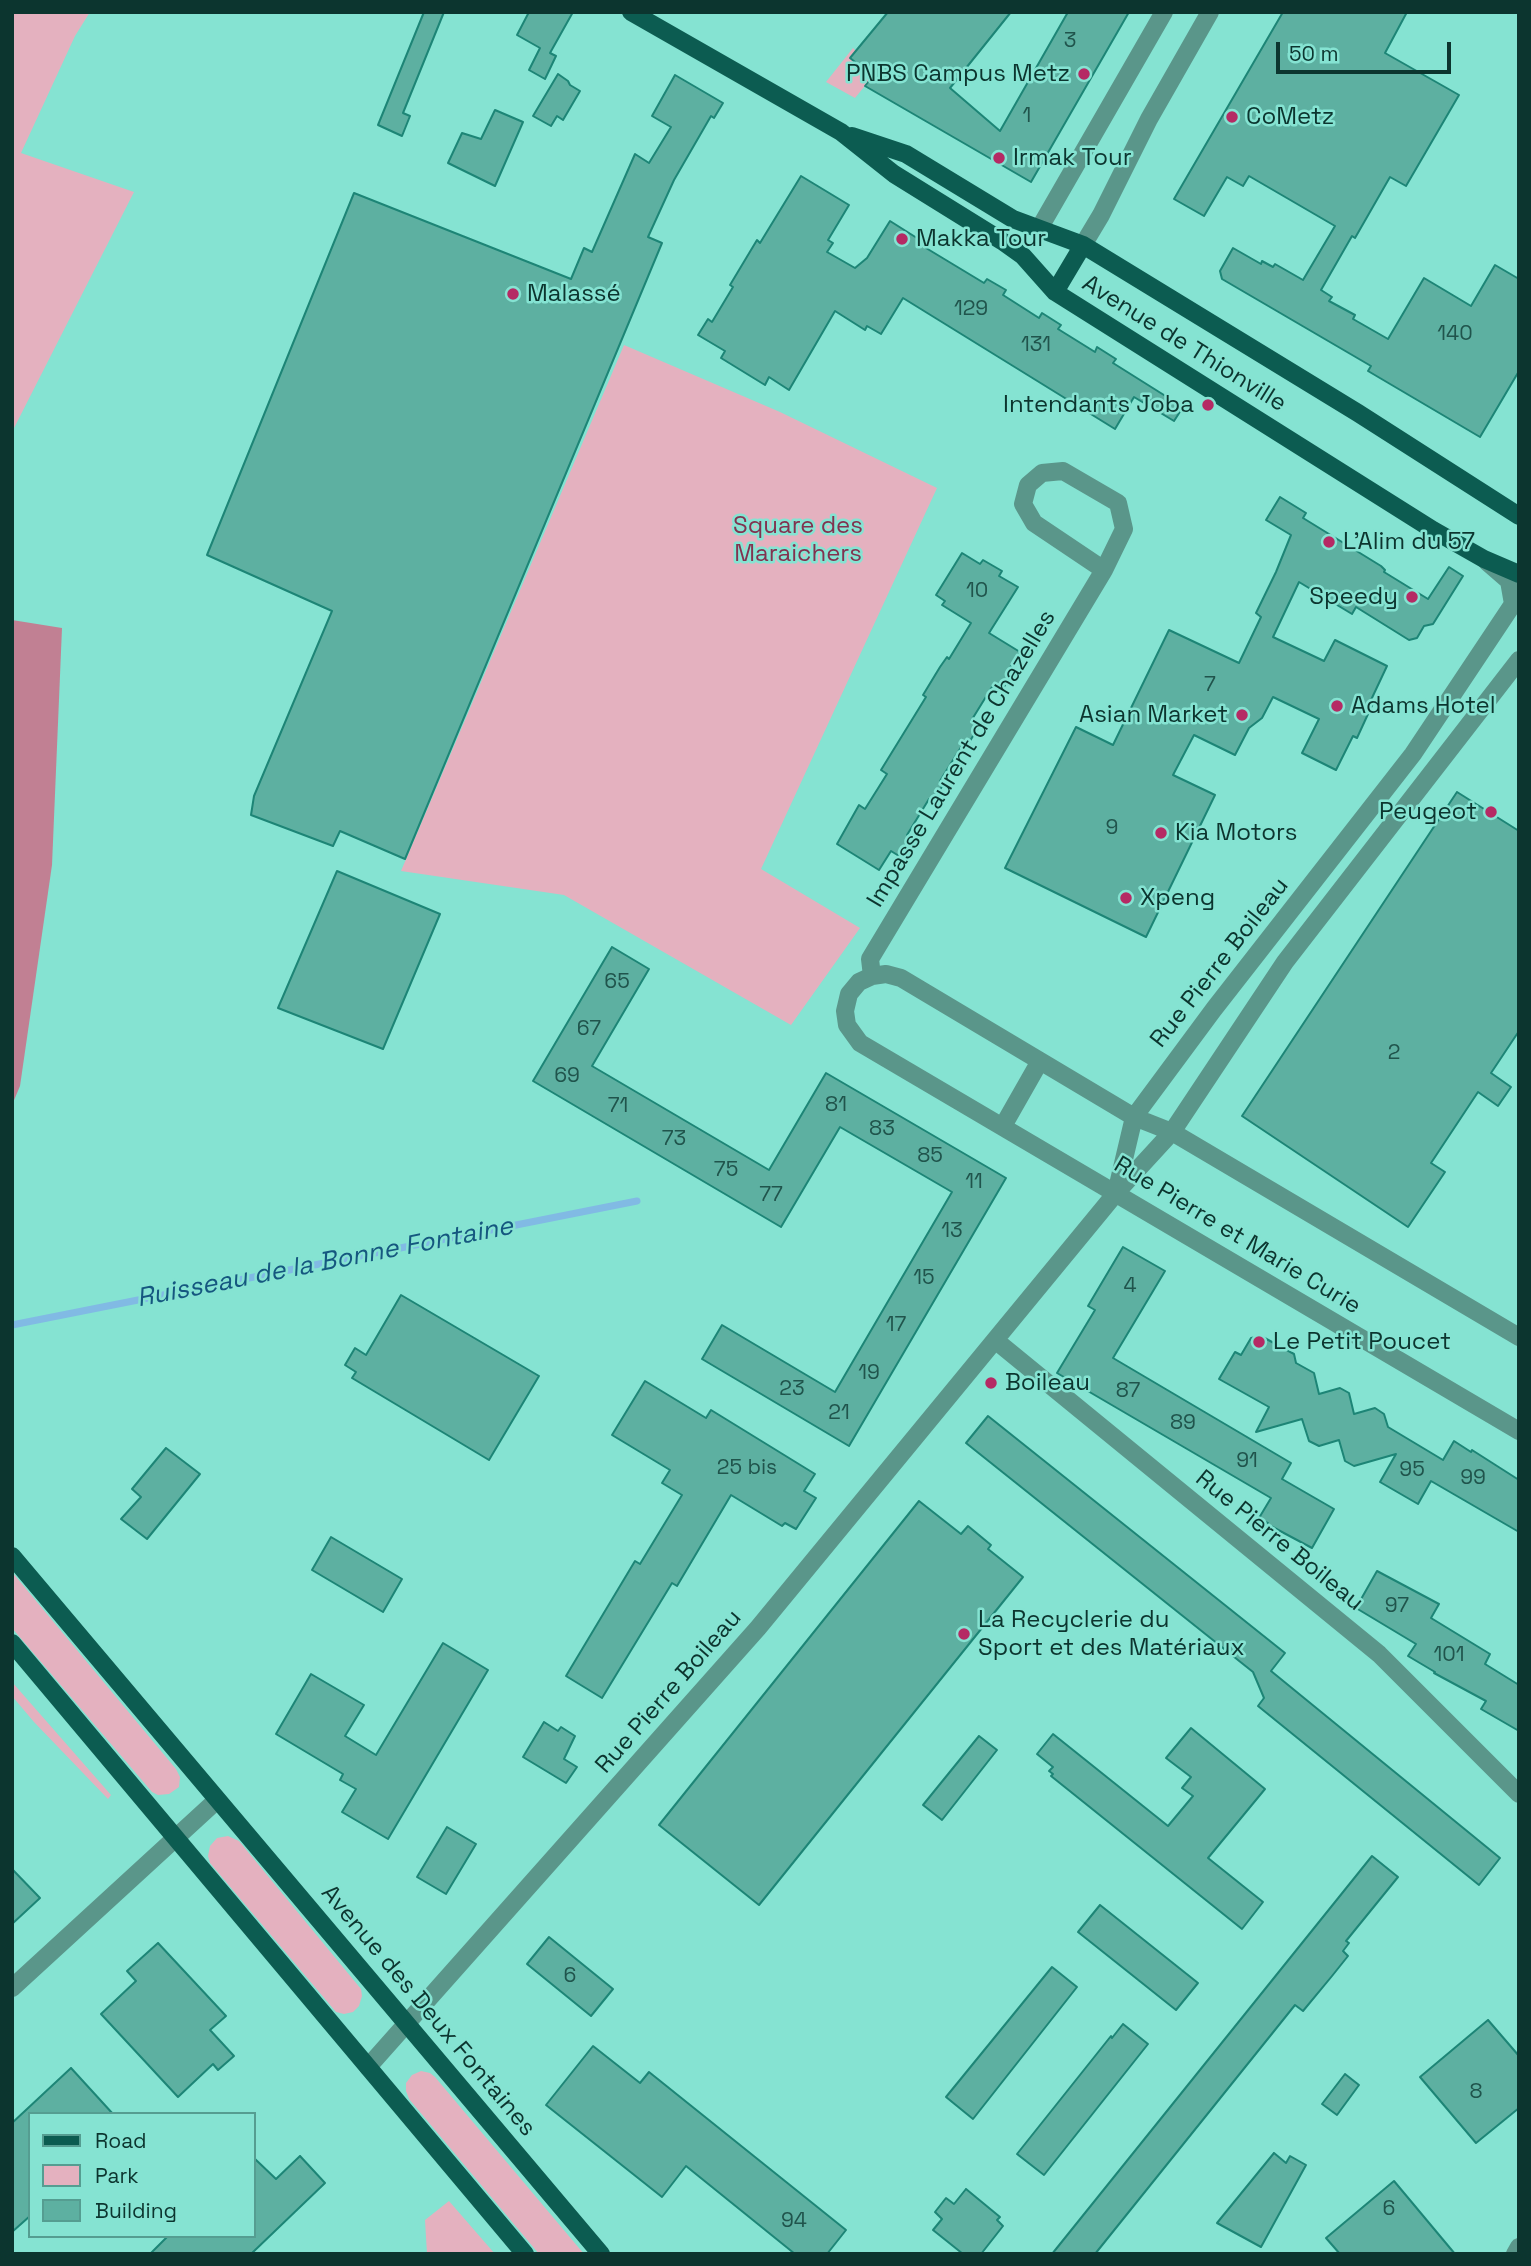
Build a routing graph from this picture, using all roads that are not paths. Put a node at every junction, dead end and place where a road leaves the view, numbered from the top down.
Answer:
1 (631, 12) edge
2 (1164, 12) edge
3 (1210, 12) edge
4 (841, 132) junction
5 (1038, 229) junction
6 (1083, 245) junction
7 (1023, 256) junction
8 (1055, 292) junction
9 (1519, 516) edge
10 (1484, 559) junction
11 (1104, 570) junction
12 (1519, 574) edge
13 (1516, 600) edge
14 (1519, 660) edge
15 (872, 976) junction
16 (1040, 1061) junction
17 (1134, 1117) junction
18 (1003, 1126) junction
19 (1172, 1132) junction
20 (1116, 1193) junction
21 (1519, 1337) edge
22 (995, 1340) junction
23 (1519, 1431) edge
24 (12, 1556) edge
25 (12, 1643) edge
26 (1519, 1794) edge
27 (217, 1800) junction
28 (175, 1837) junction
29 (12, 1988) edge
30 (407, 2023) junction
31 (368, 2067) junction
32 (1519, 2248) edge
33 (525, 2254) edge
34 (601, 2254) edge
35 (1515, 2254) edge

1 - 4 main road, Avenue de Thionville
2 - 5 street
3 - 6 street
4 - 5 main road, Avenue de Thionville
4 - 7 main road, Avenue de Thionville
5 - 6 main road, Avenue de Thionville
5 - 7 main road
6 - 8 main road
6 - 9 main road, Avenue de Thionville
7 - 8 main road, Avenue de Thionville
8 - 10 main road, Avenue de Thionville
10 - 12 main road, Avenue de Thionville
10 - 13 street, Rue Pierre Boileau
11 - 11 street, Impasse Laurent de Chazelles
11 - 15 street, Impasse Laurent de Chazelles
13 - 17 street, Rue Pierre Boileau
14 - 19 street, Rue Pierre Boileau
15 - 16 street, Rue Pierre et Marie Curie
15 - 18 street, Rue Pierre et Marie Curie
16 - 17 street, Rue Pierre et Marie Curie
16 - 18 street
17 - 19 street, Rue Pierre et Marie Curie
17 - 20 street, Rue Pierre Boileau
18 - 20 street, Rue Pierre et Marie Curie
19 - 20 street, Rue Pierre Boileau
19 - 21 street, Rue Pierre et Marie Curie
20 - 22 street, Rue Pierre Boileau
20 - 23 street, Rue Pierre et Marie Curie
22 - 26 street, Rue Pierre Boileau
22 - 30 street, Rue Pierre Boileau
24 - 27 main road, Avenue des Deux Fontaines
25 - 28 main road
27 - 28 street
27 - 30 main road, Avenue des Deux Fontaines
28 - 29 street
28 - 31 main road
30 - 31 street, Rue Pierre Boileau
30 - 34 main road, Avenue des Deux Fontaines
31 - 33 main road
32 - 35 street

